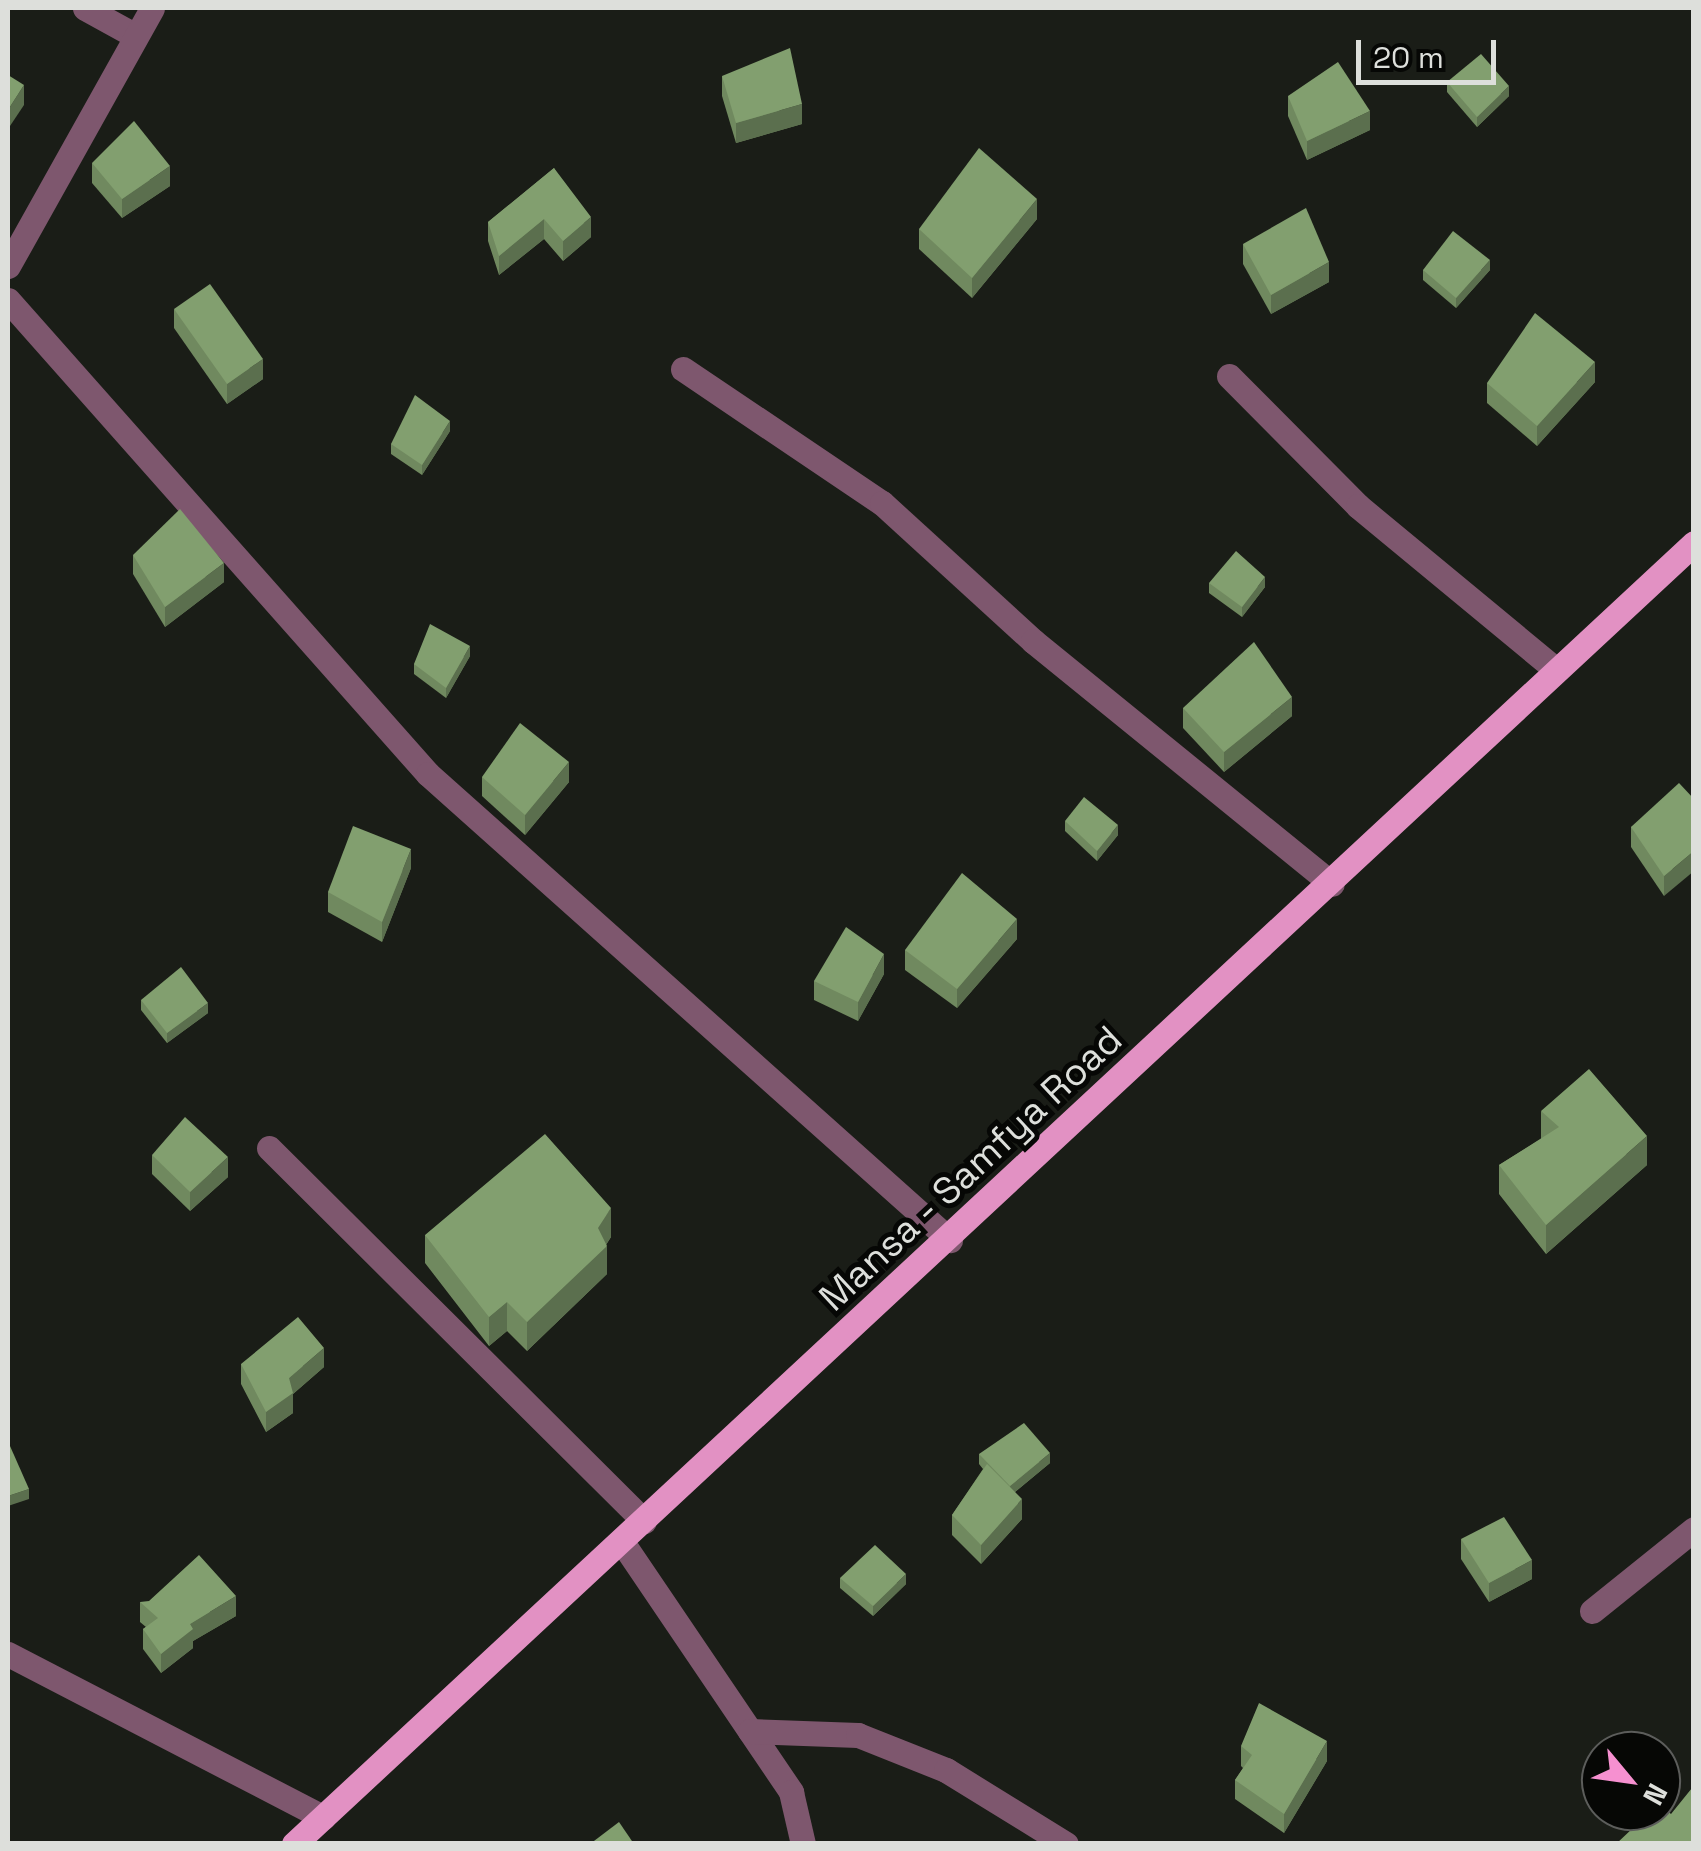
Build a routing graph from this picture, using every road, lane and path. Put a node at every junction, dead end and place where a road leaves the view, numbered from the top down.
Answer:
1 (85, 8) edge
2 (152, 8) edge
3 (134, 35) junction
4 (8, 266) edge
5 (8, 300) edge
6 (683, 369) dead end
7 (1228, 376) dead end
8 (1694, 544) edge
9 (1554, 668) junction
10 (1332, 884) junction
11 (270, 1148) dead end
12 (950, 1240) junction
13 (644, 1521) junction
14 (1694, 1529) edge
15 (622, 1542) junction
16 (1592, 1611) dead end
17 (8, 1654) edge
18 (750, 1731) junction
19 (324, 1816) junction
20 (294, 1844) edge
21 (803, 1844) edge
22 (1066, 1844) edge

1 - 3 street
2 - 3 street
3 - 4 street
5 - 12 street
6 - 10 street
7 - 9 street
8 - 9 main road, Mansa - Samfya Road
9 - 10 main road, Mansa - Samfya Road
10 - 12 main road, Mansa - Samfya Road
11 - 13 street
12 - 13 main road, Mansa - Samfya Road
13 - 15 main road, Mansa - Samfya Road
14 - 16 street
15 - 18 street
15 - 19 main road, Mansa - Samfya Road
17 - 19 street
18 - 21 street
18 - 22 street
19 - 20 main road, Mansa - Samfya Road

